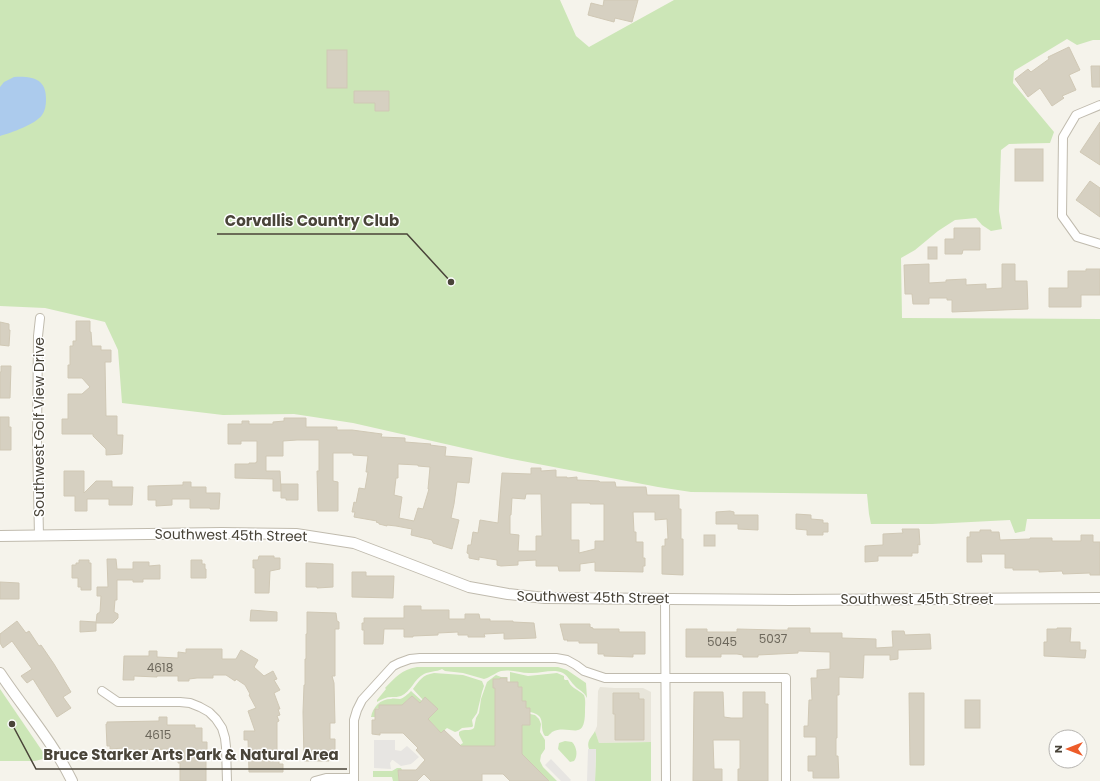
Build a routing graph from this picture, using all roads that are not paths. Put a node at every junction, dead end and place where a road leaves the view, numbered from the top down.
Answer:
1 (1100, 105) edge
2 (1100, 244) edge
3 (40, 318) dead end
4 (0, 536) edge
5 (39, 536) junction
6 (1100, 598) edge
7 (665, 599) junction
8 (0, 674) edge
9 (665, 678) junction
10 (102, 691) dead end
11 (354, 779) edge
12 (72, 781) edge
13 (226, 781) edge
14 (315, 781) edge
15 (666, 781) edge
16 (786, 781) edge

1 - 2 street
3 - 5 street, Southwest Golf View Drive
4 - 5 street, Southwest 45th Street
5 - 7 street, Southwest 45th Street
6 - 7 street, Southwest 45th Street
7 - 9 street
8 - 12 street
9 - 11 street
9 - 15 street
9 - 16 street
10 - 13 street
11 - 14 street

